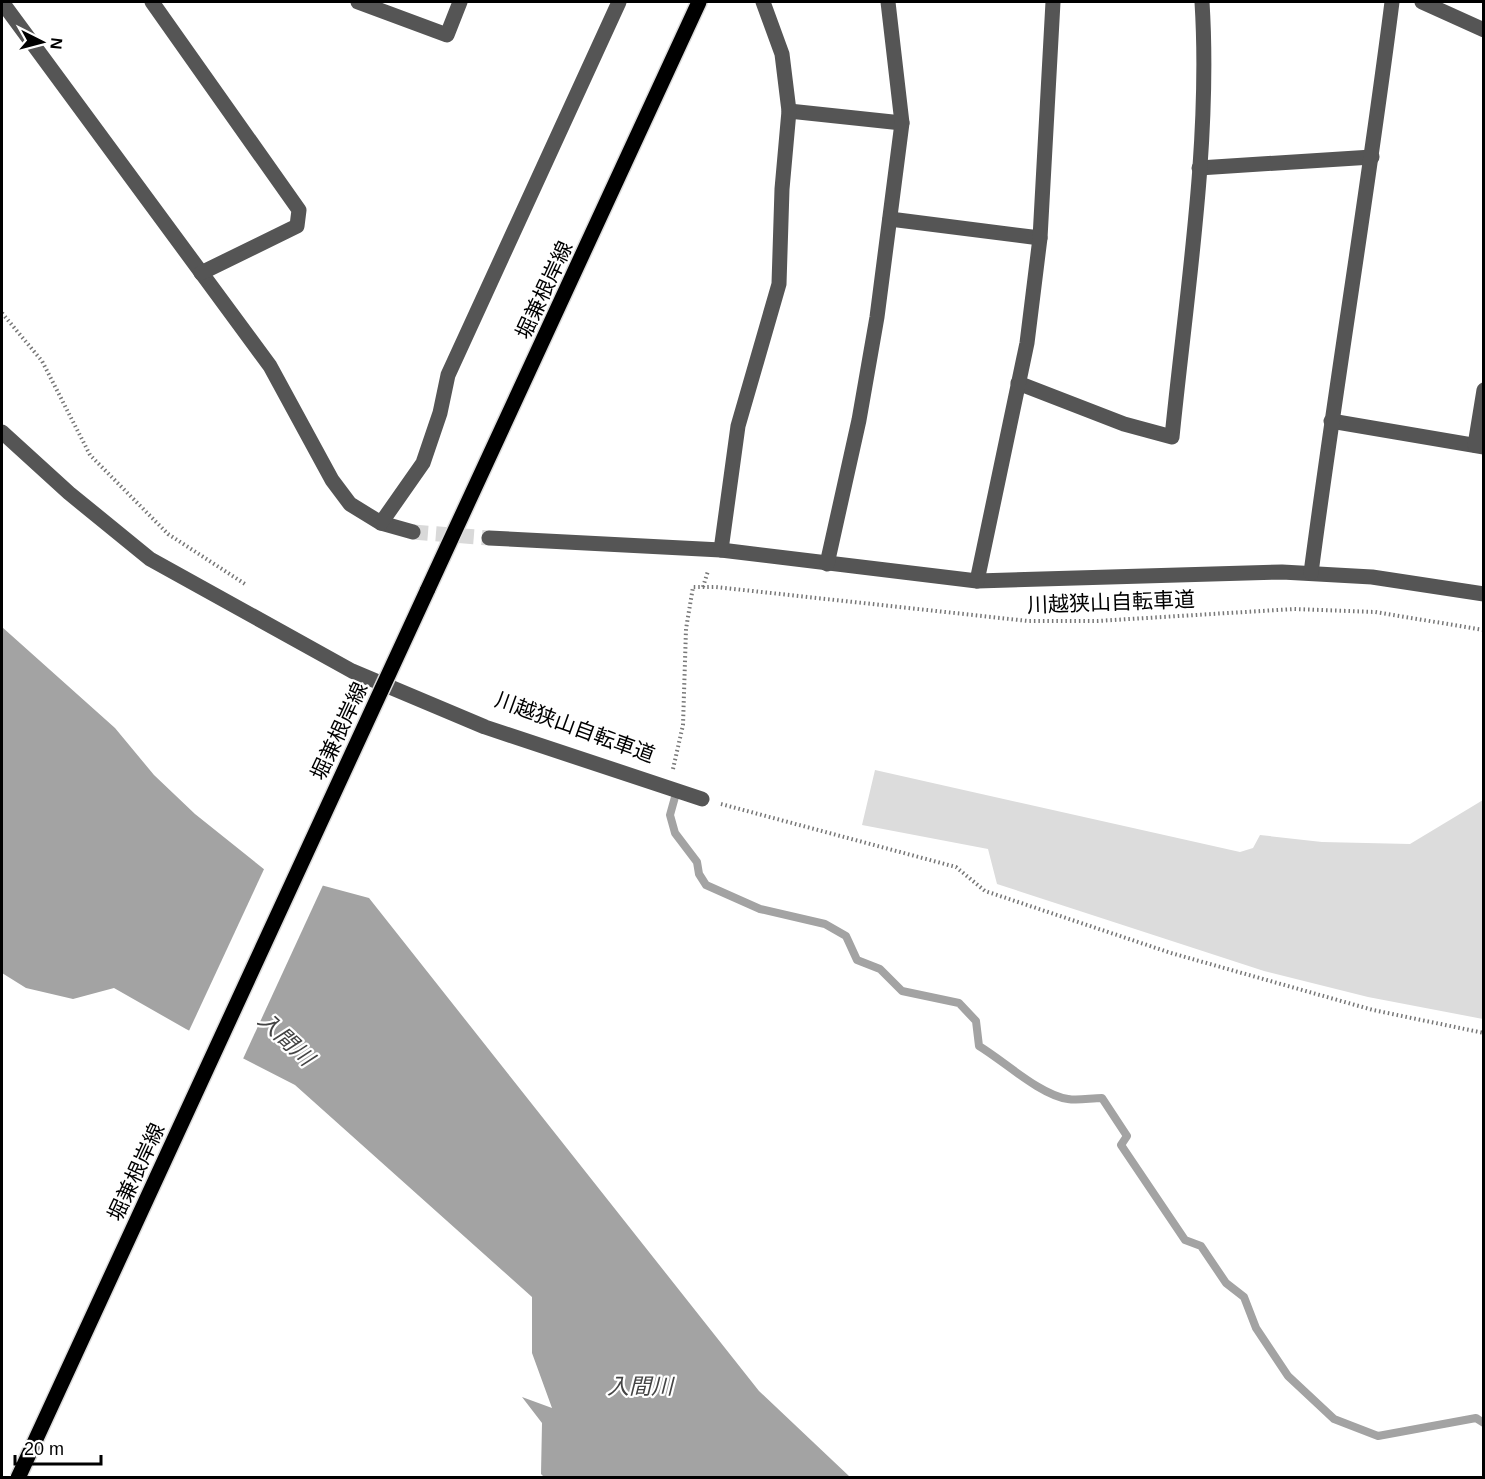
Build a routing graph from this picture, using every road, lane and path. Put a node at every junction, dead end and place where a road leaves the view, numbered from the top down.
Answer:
1 (2, 2) edge
2 (152, 2) edge
3 (358, 2) edge
4 (460, 2) edge
5 (619, 2) edge
6 (699, 2) edge
7 (763, 2) edge
8 (888, 2) edge
9 (1053, 2) edge
10 (1202, 2) edge
11 (1392, 2) edge
12 (1422, 2) edge
13 (1484, 30) edge
14 (789, 111) junction
15 (902, 123) junction
16 (1372, 157) junction
17 (1199, 168) junction
18 (890, 219) junction
19 (1040, 238) junction
20 (201, 273) junction
21 (2, 313) edge
22 (1018, 384) junction
23 (1484, 390) edge
24 (1331, 421) junction
25 (2, 432) edge
26 (1479, 446) edge
27 (381, 523) junction
28 (413, 532) tunnel mouth
29 (489, 538) tunnel mouth
30 (721, 550) junction
31 (826, 564) junction
32 (1311, 573) junction
33 (976, 581) junction
34 (247, 585) dead end
35 (1484, 594) edge
36 (1484, 630) edge
37 (671, 777) dead end
38 (702, 799) joint
39 (1484, 1033) edge
40 (18, 1478) edge

1 - 20 street
2 - 20 street
3 - 4 street
5 - 27 street
6 - 40 main road, 堀兼根岸線, bridge
7 - 14 street
8 - 15 street
9 - 19 street
10 - 17 street
11 - 16 street
12 - 13 street
14 - 15 street
14 - 30 street
15 - 18 street
16 - 17 street
16 - 24 street
17 - 22 street
18 - 19 street
18 - 31 street
19 - 22 street
20 - 27 street
21 - 34 path
22 - 33 street
23 - 26 street
24 - 26 street
24 - 32 street
25 - 38 street
27 - 28 street
29 - 30 street
30 - 31 street
31 - 33 street
32 - 33 street
32 - 35 street
36 - 37 path, 川越狭山自転車道
38 - 39 path

